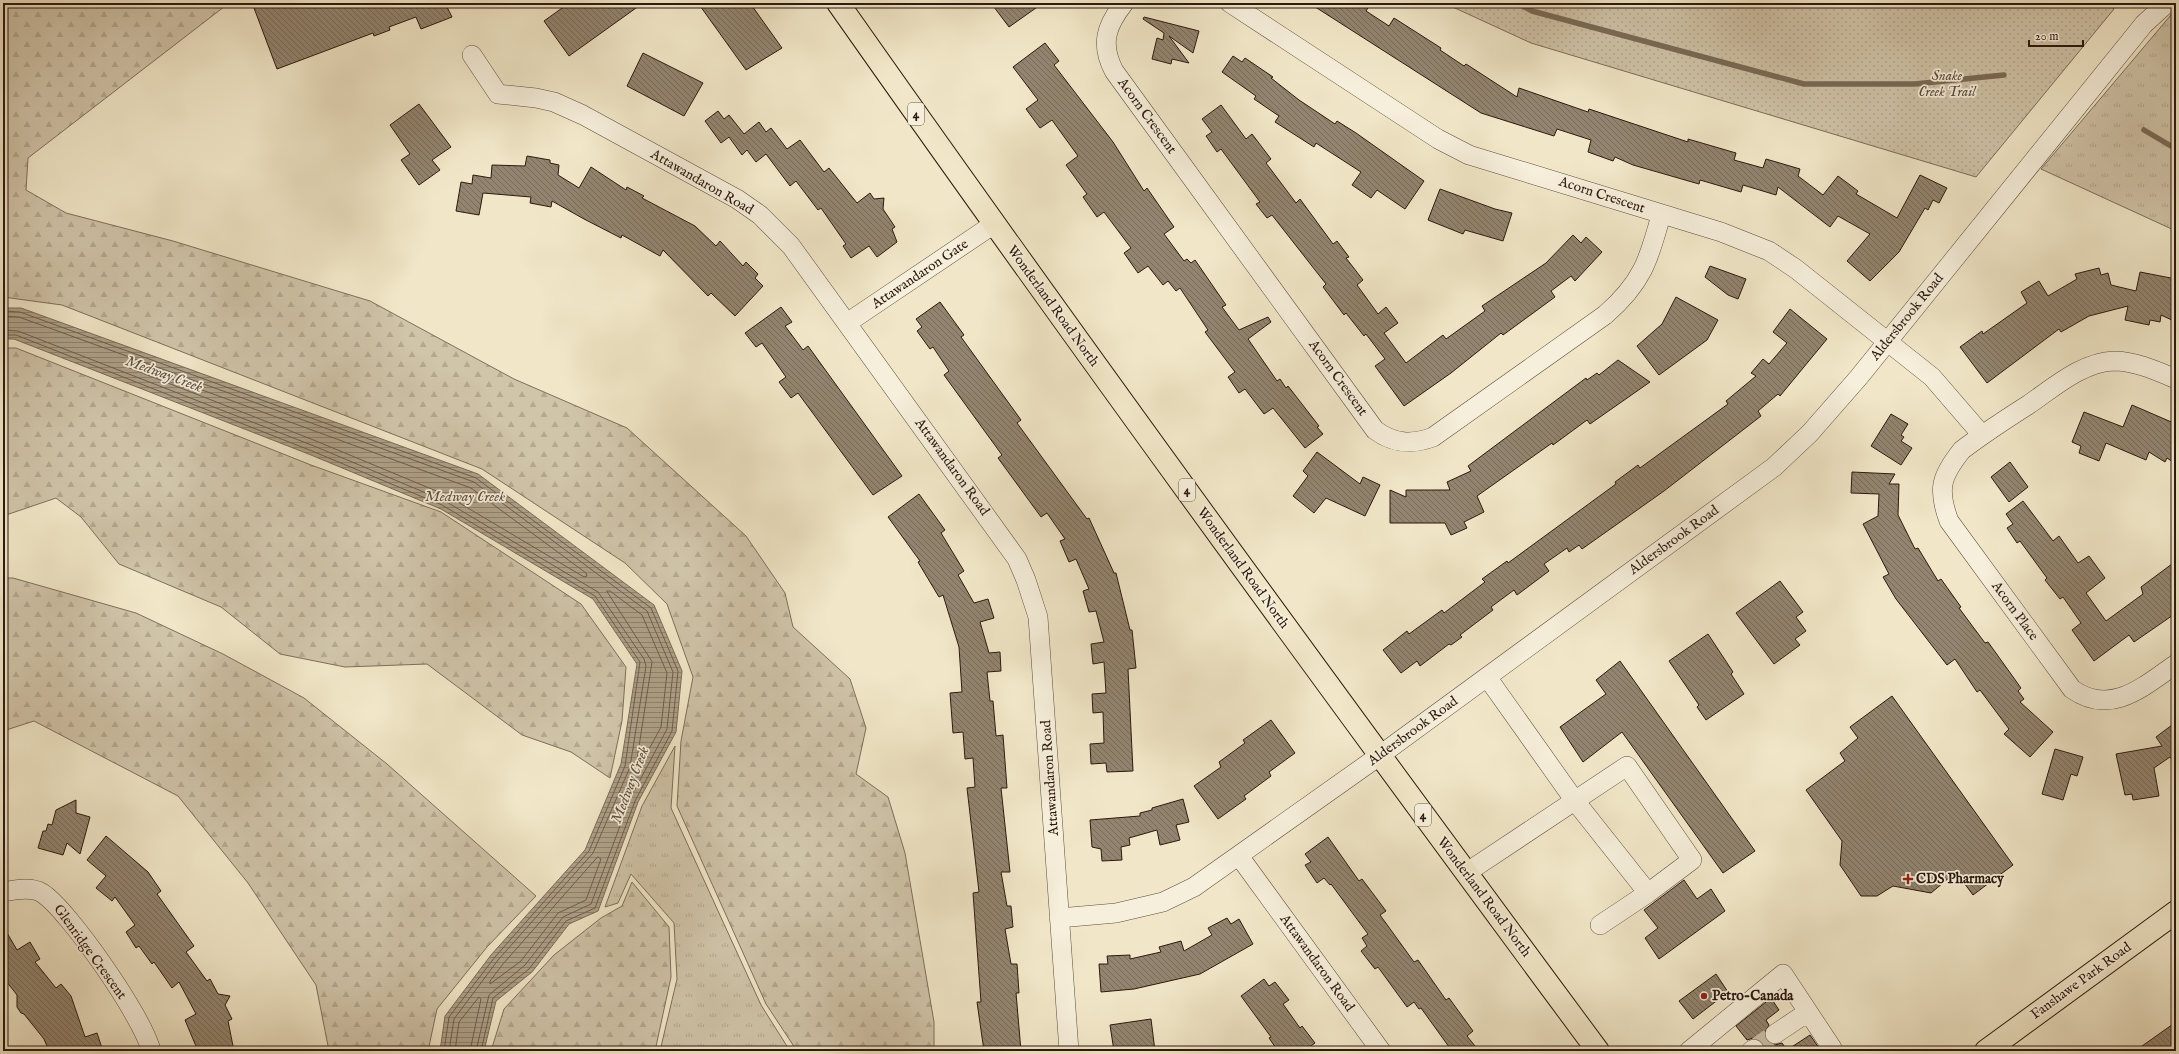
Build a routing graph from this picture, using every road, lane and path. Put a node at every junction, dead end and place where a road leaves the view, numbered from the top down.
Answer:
1 (838, 3) edge
2 (1124, 3) edge
3 (1230, 3) edge
4 (2167, 3) edge
5 (472, 55) dead end
6 (1661, 215) junction
7 (994, 224) junction
8 (847, 323) junction
9 (1887, 342) junction
10 (2176, 379) edge
11 (1982, 436) junction
12 (2176, 664) edge
13 (1488, 677) junction
14 (1379, 756) junction
15 (1575, 801) junction
16 (1239, 856) junction
17 (1466, 873) junction
18 (3, 892) edge
19 (1648, 893) junction
20 (2176, 912) edge
21 (1059, 918) junction
22 (1600, 925) dead end
23 (1808, 1012) junction
24 (1775, 1034) tunnel mouth
25 (151, 1051) edge
26 (1069, 1051) edge
27 (1381, 1051) edge
28 (1598, 1051) edge
29 (1689, 1051) edge
30 (1829, 1051) edge
31 (1986, 1051) edge

1 - 7 main road, Wonderland Road North / 4
2 - 6 street, Acorn Crescent
3 - 6 street, Acorn Crescent
4 - 9 street, Aldersbrook Road
5 - 8 street, Attawandaron Road
6 - 9 street, Acorn Crescent
7 - 8 street, Attawandaron Gate
7 - 14 main road, Wonderland Road North / 4
8 - 21 street, Attawandaron Road
9 - 11 street
9 - 13 street, Aldersbrook Road
10 - 11 street, Acorn Place
11 - 12 street, Acorn Place
13 - 14 street, Aldersbrook Road
13 - 15 street
14 - 16 street, Aldersbrook Road
14 - 17 main road, Wonderland Road North / 4
15 - 17 street
15 - 19 street
15 - 19 street
16 - 21 street, Aldersbrook Road
16 - 27 street, Attawandaron Road
17 - 28 main road, Wonderland Road North / 4
18 - 25 street, Glenridge Crescent
19 - 22 street
20 - 31 main road, Fanshawe Park Road
21 - 26 street, Attawandaron Road
23 - 24 street
23 - 29 street
23 - 30 street

